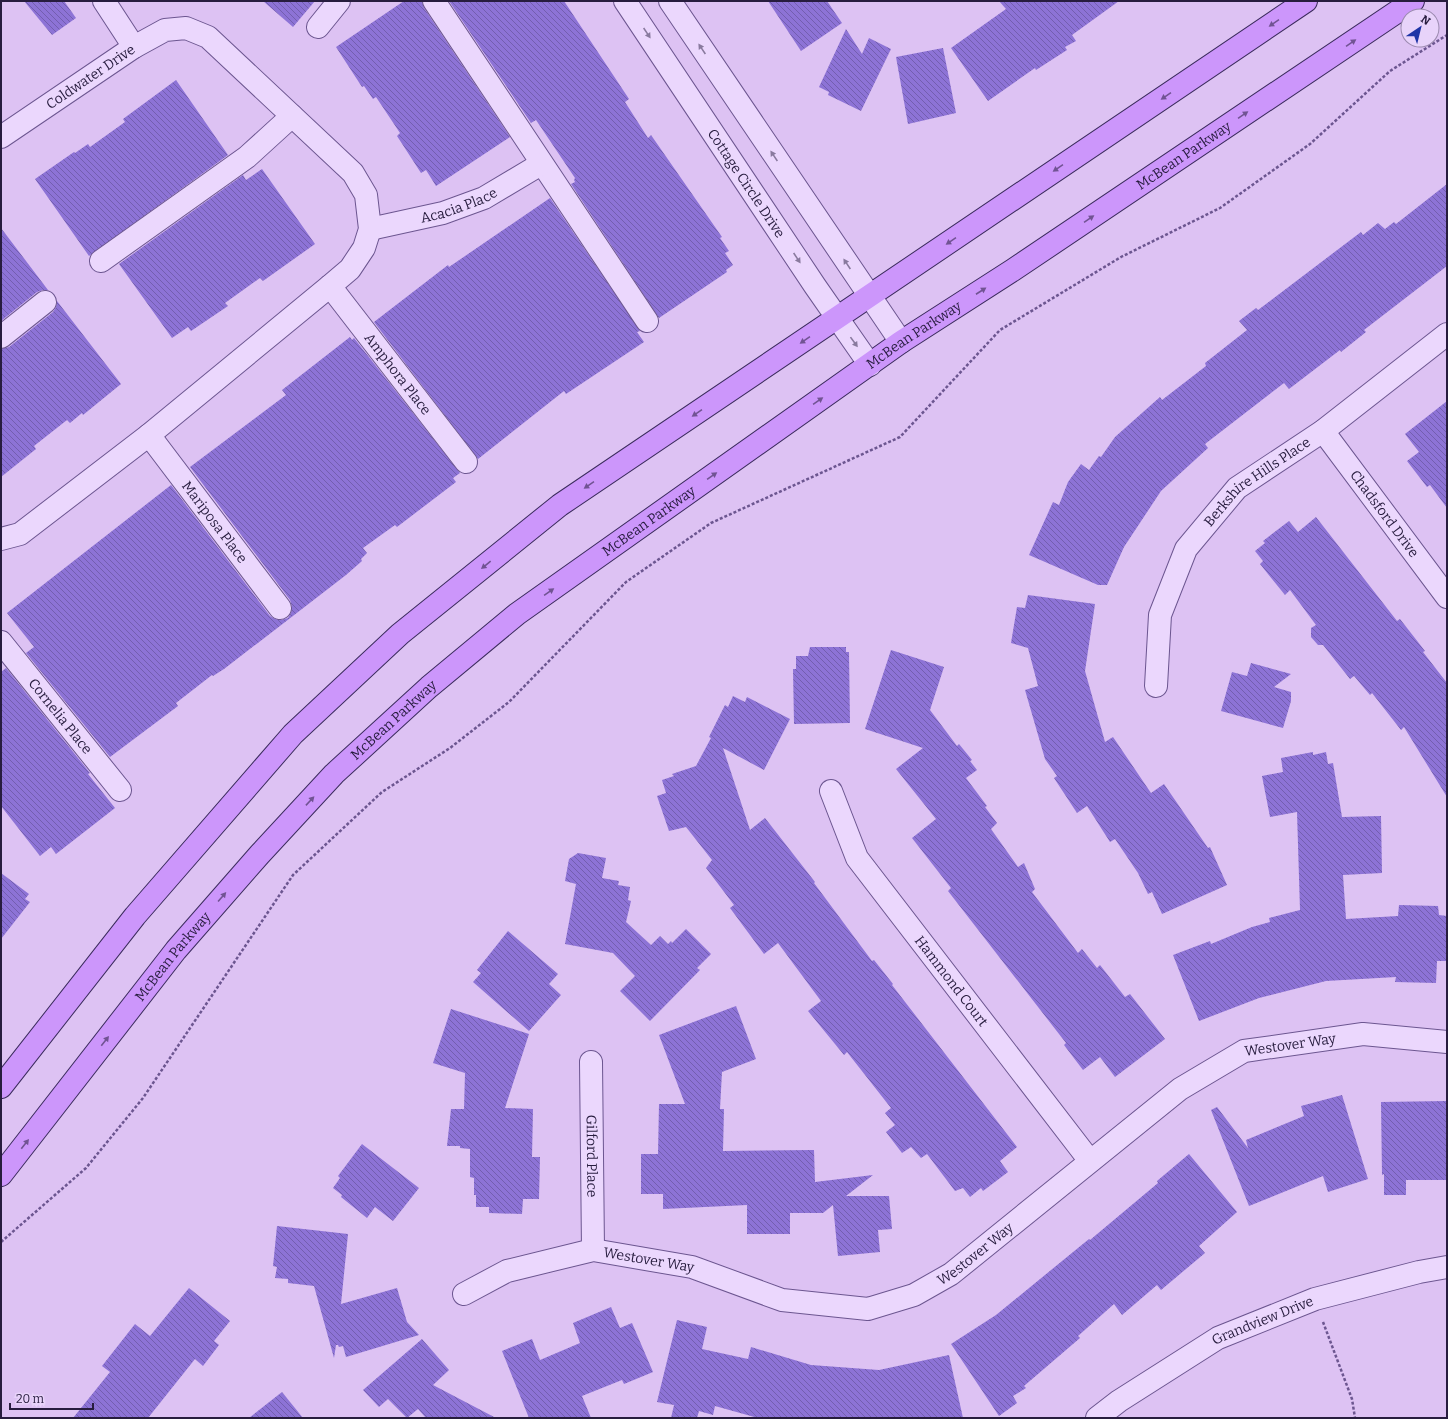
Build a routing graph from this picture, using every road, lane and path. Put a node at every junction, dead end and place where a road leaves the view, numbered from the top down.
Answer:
1 (104, 1) edge
2 (339, 1) edge
3 (434, 1) edge
4 (625, 1) edge
5 (670, 1) edge
6 (1306, 1) edge
7 (1413, 1) edge
8 (318, 27) dead end
9 (1447, 35) edge
10 (134, 47) junction
11 (292, 116) junction
12 (1, 137) edge
13 (541, 164) junction
14 (370, 229) junction
15 (101, 261) dead end
16 (330, 286) junction
17 (868, 297) junction
18 (45, 302) dead end
19 (837, 319) junction
20 (647, 321) dead end
21 (1447, 334) edge
22 (1, 336) edge
23 (901, 342) junction
24 (870, 365) junction
25 (1323, 431) junction
26 (149, 435) junction
27 (466, 462) dead end
28 (1, 539) edge
29 (1447, 597) edge
30 (280, 608) dead end
31 (1, 642) edge
32 (1156, 686) dead end
33 (120, 790) dead end
34 (831, 791) dead end
35 (1447, 1042) edge
36 (591, 1062) dead end
37 (1, 1087) edge
38 (1090, 1162) junction
39 (1, 1174) edge
40 (1, 1242) edge
41 (593, 1250) junction
42 (1447, 1267) edge
43 (464, 1294) dead end
44 (1315, 1299) junction
45 (1097, 1418) edge
46 (1355, 1418) edge

1 - 10 street
2 - 8 street
3 - 13 street
4 -> 19 street, Cottage Circle Drive
17 -> 5 street
6 -> 17 main road
23 -> 7 main road, McBean Parkway
9 - 40 path
10 - 11 street, Coldwater Drive
10 - 12 street, Coldwater Drive
11 - 14 street
11 - 15 street
13 - 14 street, Acacia Place
13 - 20 street
14 - 16 street
16 - 26 street
16 - 27 street, Amphora Place
17 - 19 main road
17 - 23 street
18 - 22 street
19 -> 24 street, Cottage Circle Drive
19 -> 37 main road
21 - 25 street, Berkshire Hills Place
23 - 24 main road, McBean Parkway
39 -> 24 main road, McBean Parkway
25 - 29 street, Chadsford Drive
25 - 32 street, Berkshire Hills Place
26 - 28 street
26 - 30 street, Mariposa Place
31 - 33 street, Cornelia Place
34 - 38 street, Hammond Court
35 - 38 street, Westover Way
36 - 41 street, Gilford Place
38 - 41 street, Westover Way
41 - 43 street, Westover Way
42 - 44 street, Grandview Drive
44 - 45 street, Grandview Drive
44 - 46 path

